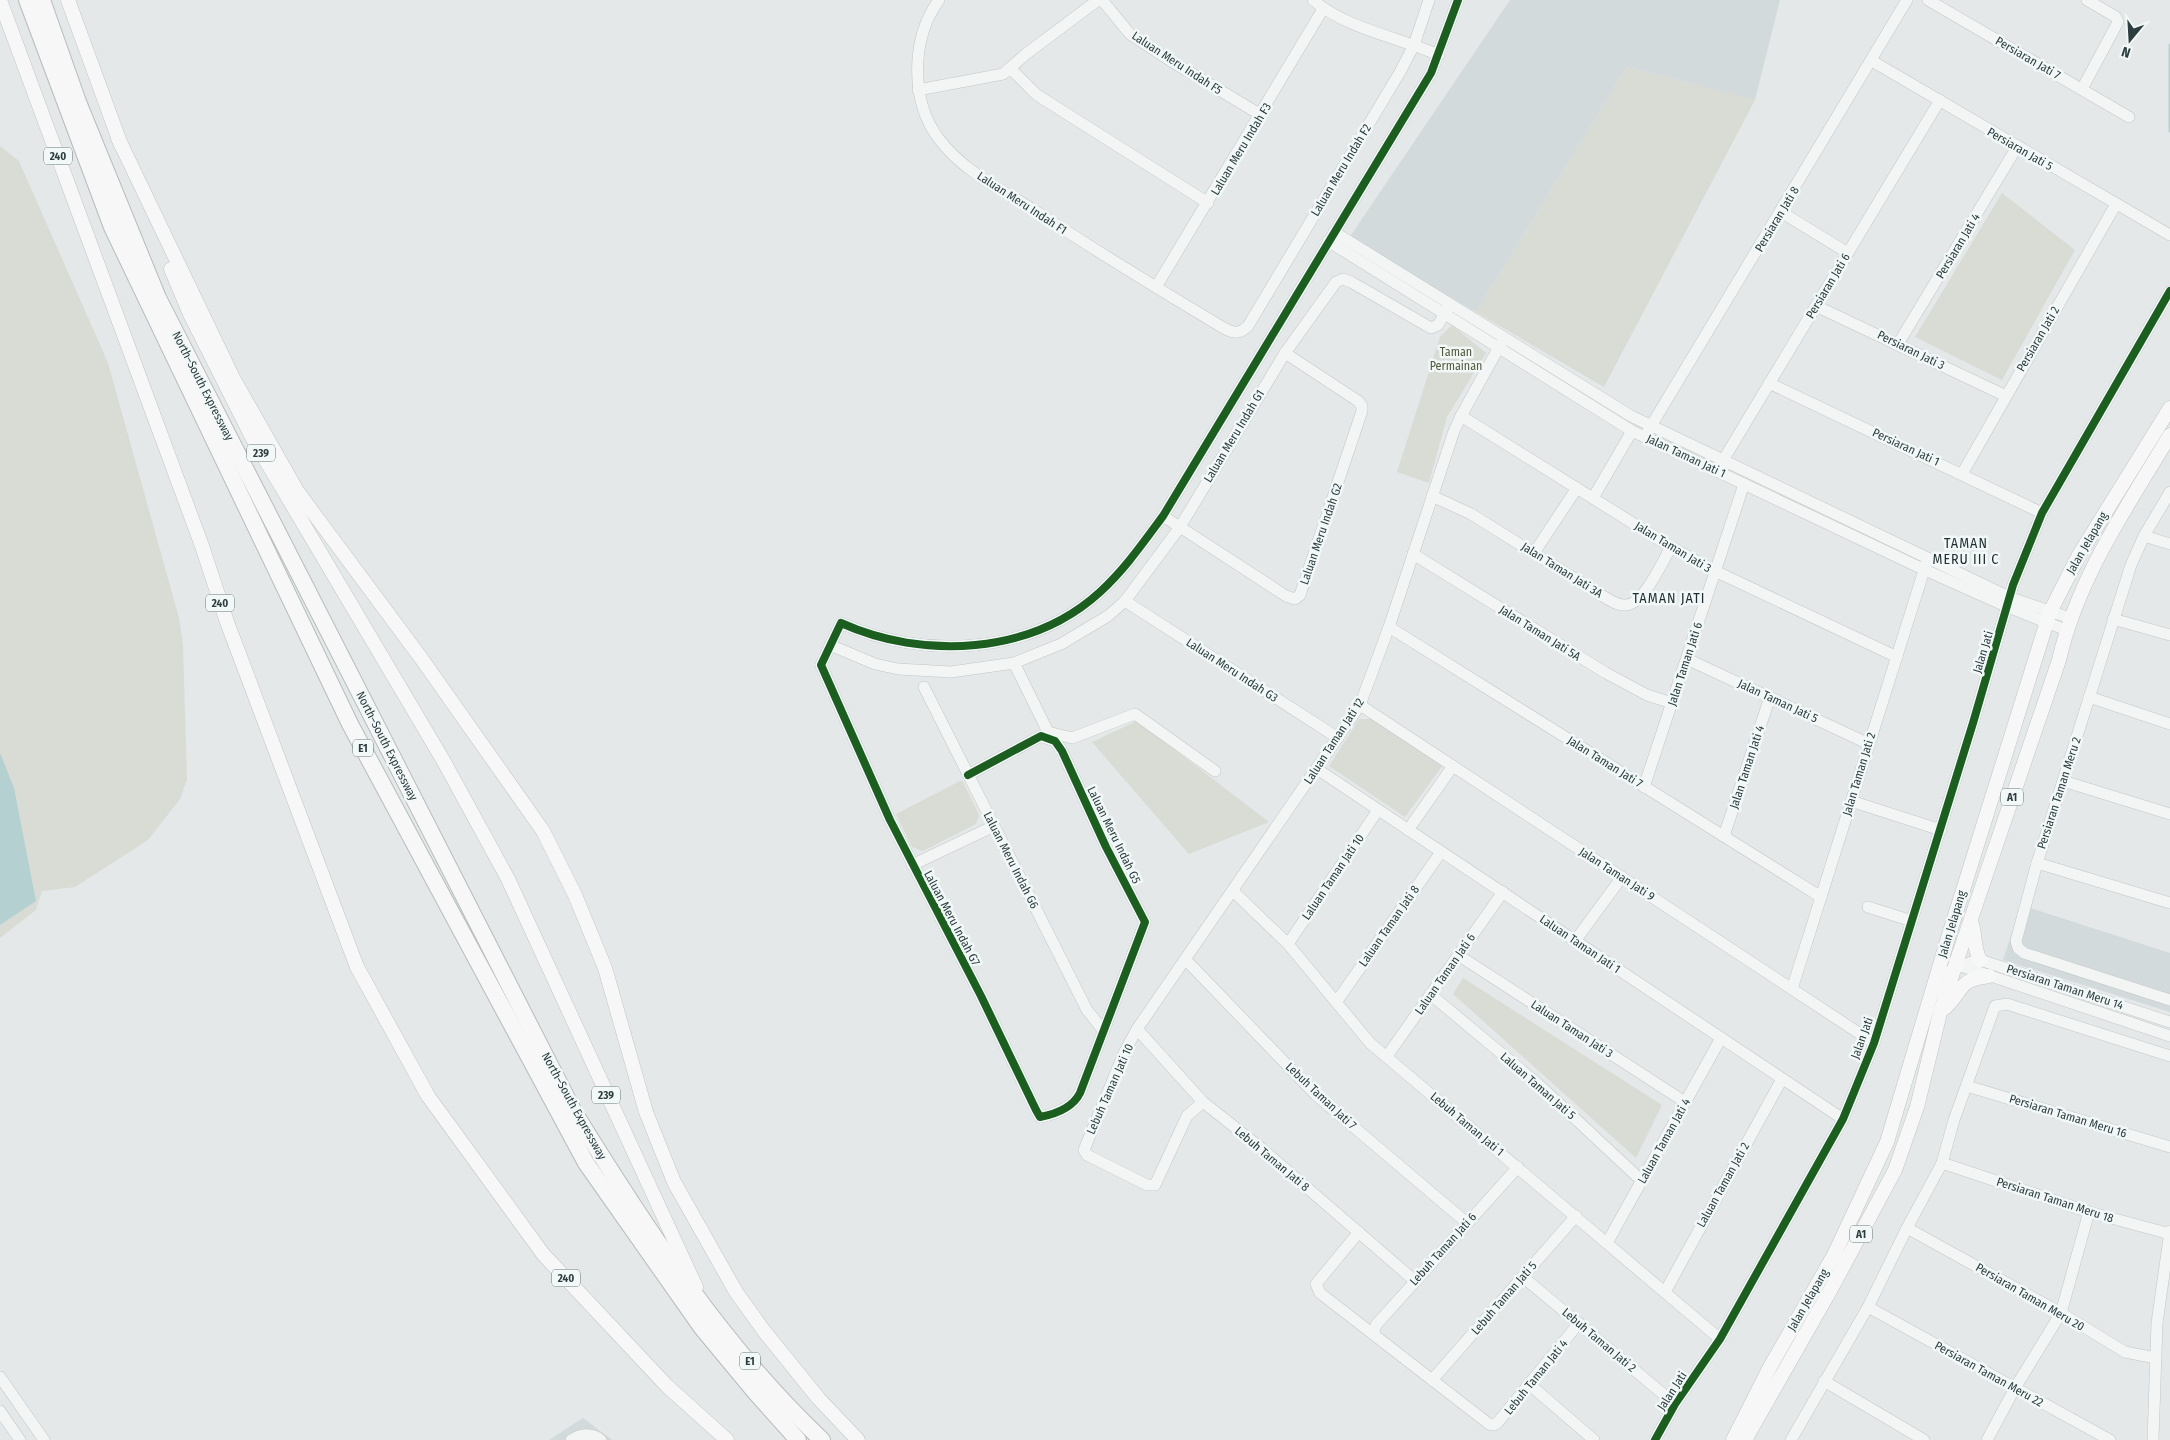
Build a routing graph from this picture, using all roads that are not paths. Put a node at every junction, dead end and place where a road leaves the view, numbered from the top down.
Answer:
1 (0, 0) edge
2 (26, 0) edge
3 (42, 0) edge
4 (68, 0) edge
5 (939, 0) edge
6 (1098, 0) edge
7 (1102, 0) edge
8 (1313, 0) edge
9 (1429, 0) edge
10 (1458, 0) edge
11 (1907, 0) edge
12 (1928, 0) edge
13 (2087, 0) edge
14 (1323, 9) junction
15 (1414, 45) junction
16 (1439, 55) junction
17 (1872, 61) junction
18 (1011, 69) junction
19 (2082, 89) junction
20 (918, 90) junction
21 (1940, 100) junction
22 (1261, 115) junction
23 (2129, 117) dead end
24 (118, 138) junction
25 (2017, 147) junction
26 (1208, 203) junction
27 (2116, 204) junction
28 (1781, 212) junction
29 (2170, 235) edge
30 (1331, 236) junction
31 (1848, 253) junction
32 (1156, 287) junction
33 (2170, 291) edge
34 (1417, 296) junction
35 (1816, 306) junction
36 (1448, 309) junction
37 (1405, 314) junction
38 (1239, 332) joint
39 (1501, 343) junction
40 (1898, 344) junction
41 (1285, 353) junction
42 (1769, 383) junction
43 (2006, 396) junction
44 (2170, 408) edge
45 (1461, 416) junction
46 (1652, 426) junction
47 (1632, 431) junction
48 (2170, 435) edge
49 (1644, 436) junction
50 (1720, 466) junction
51 (1962, 474) junction
52 (1744, 484) junction
53 (1577, 488) junction
54 (2170, 492) edge
55 (1432, 496) junction
56 (1593, 498) junction
57 (2042, 513) junction
58 (1163, 516) junction
59 (1180, 527) junction
60 (2144, 536) junction
61 (2170, 544) edge
62 (1671, 547) junction
63 (1534, 553) junction
64 (1413, 554) junction
65 (1926, 564) junction
66 (1715, 571) junction
67 (1126, 601) junction
68 (2009, 602) junction
69 (2049, 618) junction
70 (2113, 619) junction
71 (2068, 624) junction
72 (1389, 627) junction
73 (2170, 635) edge
74 (830, 645) junction
75 (1897, 657) junction
76 (1686, 659) junction
77 (1014, 663) junction
78 (924, 687) dead end
79 (2089, 697) junction
80 (1770, 698) junction
81 (1672, 703) junction
82 (1360, 705) junction
83 (2170, 724) edge
84 (1338, 738) junction
85 (1869, 744) junction
86 (1453, 766) junction
87 (1317, 769) junction
88 (1215, 771) dead end
89 (968, 775) junction
90 (2063, 781) junction
91 (1644, 787) junction
92 (1851, 801) junction
93 (1378, 810) junction
94 (2170, 814) edge
95 (994, 826) junction
96 (1408, 830) junction
97 (1941, 830) junction
98 (1724, 836) junction
99 (1441, 852) junction
100 (2037, 863) junction
101 (912, 865) junction
102 (1622, 877) junction
103 (1233, 891) junction
104 (1502, 892) junction
105 (1821, 897) junction
106 (2170, 903) edge
107 (1868, 907) dead end
108 (1912, 921) junction
109 (1971, 921) junction
110 (1575, 941) junction
111 (1288, 944) junction
112 (1943, 952) junction
113 (1458, 955) junction
114 (1185, 959) junction
115 (1980, 960) junction
116 (1956, 967) junction
117 (1988, 976) junction
118 (1792, 989) junction
119 (1430, 994) junction
120 (2170, 1000) edge
121 (1337, 1001) junction
122 (1940, 1013) junction
123 (2170, 1022) edge
124 (1137, 1029) junction
125 (1103, 1030) junction
126 (2170, 1036) edge
127 (1721, 1038) junction
128 (1874, 1042) junction
129 (1386, 1056) junction
130 (2170, 1056) edge
131 (1782, 1078) junction
132 (1908, 1078) junction
133 (1967, 1086) junction
134 (1203, 1102) junction
135 (1685, 1102) junction
136 (1843, 1119) junction
137 (2170, 1147) edge
138 (1942, 1163) junction
139 (1518, 1167) junction
140 (1642, 1181) junction
141 (2089, 1212) junction
142 (1576, 1216) junction
143 (1467, 1223) junction
144 (1907, 1228) junction
145 (1359, 1232) junction
146 (2170, 1232) edge
147 (1607, 1243) junction
148 (1522, 1277) junction
149 (1415, 1281) junction
150 (1665, 1292) junction
151 (1868, 1307) junction
152 (706, 1310) junction
153 (2061, 1313) junction
154 (1580, 1323) junction
155 (1373, 1334) junction
156 (1720, 1339) junction
157 (2156, 1358) junction
158 (0, 1377) edge
159 (1432, 1380) junction
160 (1824, 1380) junction
161 (1529, 1384) junction
162 (2015, 1388) junction
163 (1676, 1404) junction
164 (0, 1411) edge
165 (594, 1438) edge
166 (20, 1440) edge
167 (44, 1440) edge
168 (571, 1440) edge
169 (727, 1440) edge
170 (798, 1440) edge
171 (822, 1440) edge
172 (858, 1440) edge
173 (1594, 1440) edge
174 (1656, 1440) edge
175 (1733, 1440) edge
176 (1745, 1440) edge
177 (1791, 1440) edge
178 (1924, 1440) edge
179 (1987, 1440) edge
180 (2110, 1440) edge
181 (2153, 1440) edge

1 - 169 main road, 240
2 - 170 highway, North–South Expressway / E1
3 - 152 highway, North–South Expressway / E1
4 - 24 main road, 239
5 - 20 street, Laluan Meru Indah F1
6 - 18 street
7 - 22 street, Laluan Meru Indah F5
8 - 14 street
9 - 15 street, Laluan Meru Indah F2
10 - 16 street
11 - 17 street, Persiaran Jati 8
12 - 19 street, Persiaran Jati 7
13 - 19 street
14 - 15 street
14 - 22 street, Laluan Meru Indah F3
15 - 16 street
15 - 38 street, Laluan Meru Indah F2
16 - 30 street
17 - 21 street, Persiaran Jati 5
17 - 28 street, Persiaran Jati 8
18 - 20 street
18 - 26 street
19 - 23 street, Persiaran Jati 7
20 - 32 street, Laluan Meru Indah F1
21 - 25 street, Persiaran Jati 5
21 - 31 street, Persiaran Jati 6
22 - 26 street, Laluan Meru Indah F3
24 - 152 main road, 239
24 - 172 main road
25 - 27 street, Persiaran Jati 5
25 - 40 street, Persiaran Jati 4
26 - 32 street, Laluan Meru Indah F3
27 - 29 street, Persiaran Jati 5
27 - 43 street, Persiaran Jati 2
28 - 31 street
28 - 46 street, Persiaran Jati 8
30 - 34 street, Jalan Taman Jati 1
30 - 36 street, Jalan Taman Jati 1
30 - 58 street
31 - 35 street, Persiaran Jati 6
32 - 38 street, Laluan Meru Indah F1
33 - 57 street, Jalan Jati
34 - 36 street, Jalan Taman Jati 1
34 - 37 street
35 - 40 street, Persiaran Jati 3
35 - 42 street, Persiaran Jati 6
36 - 37 street, Laluan Meru Indah G1
36 - 39 street, Jalan Taman Jati 1
37 - 41 street, Laluan Meru Indah G1
39 - 45 street, Laluan Taman Jati 12
39 - 46 street, Jalan Taman Jati 1
39 - 47 street, Jalan Taman Jati 1
40 - 43 street, Persiaran Jati 3
41 - 59 street, Laluan Meru Indah G1
41 - 59 street, Laluan Meru Indah G2
42 - 50 street, Persiaran Jati 6
42 - 51 street, Persiaran Jati 1
43 - 51 street, Persiaran Jati 2
44 - 69 main road, Jalan Jelapang / A1
45 - 53 street, Jalan Taman Jati 3
45 - 55 street, Laluan Taman Jati 12
46 - 49 street, Persiaran Jati 8
46 - 50 street, Jalan Taman Jati 1
47 - 49 street, Jalan Taman Jati 1
47 - 56 street
48 - 71 main road, Jalan Jelapang / A1
49 - 50 street, Jalan Taman Jati 1
50 - 52 street, Jalan Taman Jati 1
50 - 65 street, Jalan Taman Jati 1
51 - 57 street, Persiaran Jati 1
52 - 65 street, Jalan Taman Jati 1
52 - 66 street, Jalan Taman Jati 6
53 - 56 street, Jalan Taman Jati 3
53 - 63 street
54 - 60 street, Persiaran Taman Meru 2
55 - 63 street, Jalan Taman Jati 3A
55 - 64 street, Laluan Taman Jati 12
56 - 62 street, Jalan Taman Jati 3
57 - 68 street, Jalan Jati
58 - 59 street, Laluan Meru Indah G2
58 - 74 street, Laluan Meru Indah G7
59 - 67 street, Laluan Meru Indah G1
60 - 61 street
60 - 70 street, Persiaran Taman Meru 2
62 - 63 street, Jalan Taman Jati 3A
62 - 66 street, Jalan Taman Jati 3
64 - 72 street, Laluan Taman Jati 12
64 - 81 street, Jalan Taman Jati 5A
65 - 68 street, Jalan Taman Jati 1
65 - 75 street, Jalan Taman Jati 2
66 - 75 street, Jalan Taman Jati 3
66 - 76 street, Jalan Taman Jati 6
67 - 77 street, Laluan Meru Indah G1
67 - 84 street, Laluan Meru Indah G3
68 - 69 street, Jalan Taman Jati 1
68 - 97 street, Jalan Jati
69 - 71 street, Jalan Taman Jati 1
69 - 112 main road, Jalan Jelapang / A1
70 - 73 street
70 - 79 street, Persiaran Taman Meru 2
71 - 109 main road, Jalan Jelapang / A1
72 - 82 street, Laluan Taman Jati 12
72 - 91 street, Jalan Taman Jati 7
74 - 77 street, Laluan Meru Indah G1
74 - 101 street, Laluan Meru Indah G7
75 - 85 street, Jalan Taman Jati 2
76 - 80 street, Jalan Taman Jati 5
76 - 81 street, Jalan Taman Jati 6
77 - 88 street
78 - 89 street, Laluan Meru Indah G6
79 - 83 street
79 - 90 street, Persiaran Taman Meru 2
80 - 85 street, Jalan Taman Jati 5
80 - 98 street, Jalan Taman Jati 4
81 - 91 street, Jalan Taman Jati 6
82 - 84 street, Laluan Taman Jati 12
82 - 86 street, Jalan Taman Jati 9
84 - 87 street, Laluan Taman Jati 12
85 - 92 street, Jalan Taman Jati 2
86 - 96 street
86 - 102 street, Jalan Taman Jati 9
87 - 93 street, Laluan Taman Jati 1
87 - 103 street, Laluan Taman Jati 12
89 - 95 street, Laluan Meru Indah G6
89 - 125 street, Laluan Meru Indah G5
90 - 94 street
90 - 100 street, Persiaran Taman Meru 2
91 - 98 street, Jalan Taman Jati 7
92 - 97 street
92 - 105 street, Jalan Taman Jati 2
93 - 96 street, Laluan Taman Jati 1
93 - 111 street, Laluan Taman Jati 10
95 - 101 street
95 - 125 street, Laluan Meru Indah G6
96 - 99 street, Laluan Taman Jati 1
97 - 108 street, Jalan Jati
98 - 105 street, Jalan Taman Jati 7
99 - 104 street, Laluan Taman Jati 1
99 - 121 street, Laluan Taman Jati 8
100 - 106 street
100 - 120 street, Persiaran Taman Meru 2
101 - 125 street, Laluan Meru Indah G7
102 - 110 street
102 - 118 street, Jalan Taman Jati 9
103 - 111 street, Lebuh Taman Jati 1
103 - 114 street, Laluan Taman Jati 12
104 - 110 street, Laluan Taman Jati 1
104 - 113 street, Laluan Taman Jati 6
105 - 118 street, Jalan Taman Jati 2
107 - 108 street
108 - 128 street, Jalan Jati
109 - 115 main road
109 - 116 main road, Jalan Jelapang / A1
110 - 127 street, Laluan Taman Jati 1
111 - 121 street, Lebuh Taman Jati 1
112 - 116 street
112 - 132 main road, Jalan Jelapang / A1
113 - 119 street, Laluan Taman Jati 6
113 - 135 street, Laluan Taman Jati 3
114 - 124 street, Laluan Taman Jati 12
114 - 143 street, Lebuh Taman Jati 7
115 - 116 street
115 - 123 street, Persiaran Taman Meru 14
116 - 117 street, Persiaran Taman Meru 14
116 - 122 main road, Jalan Jelapang / A1
116 - 132 street
117 - 122 main road
117 - 126 street, Persiaran Taman Meru 14
118 - 128 street, Jalan Taman Jati 9
119 - 129 street, Laluan Taman Jati 6
119 - 140 street, Laluan Taman Jati 5
121 - 129 street, Lebuh Taman Jati 1
122 - 176 main road, Jalan Jelapang / A1
124 - 134 street, Lebuh Taman Jati 8
124 - 134 street, Lebuh Taman Jati 10
127 - 131 street, Laluan Taman Jati 1
127 - 135 street, Laluan Taman Jati 4
128 - 136 street, Jalan Jati
129 - 139 street, Lebuh Taman Jati 1
130 - 133 street
131 - 136 street, Laluan Taman Jati 1
131 - 150 street, Laluan Taman Jati 2
132 - 175 main road, Jalan Jelapang / A1
133 - 137 street, Persiaran Taman Meru 16
133 - 138 street
134 - 145 street, Lebuh Taman Jati 8
135 - 140 street, Laluan Taman Jati 4
136 - 156 street, Jalan Jati
138 - 141 street, Persiaran Taman Meru 18
138 - 144 street
139 - 142 street, Lebuh Taman Jati 1
139 - 143 street, Lebuh Taman Jati 6
140 - 147 street, Laluan Taman Jati 4
141 - 146 street, Persiaran Taman Meru 18
141 - 153 street
142 - 147 street, Lebuh Taman Jati 1
142 - 148 street, Lebuh Taman Jati 5
143 - 149 street, Lebuh Taman Jati 6
144 - 151 street
144 - 153 street, Persiaran Taman Meru 20
145 - 149 street, Lebuh Taman Jati 8
145 - 155 street
146 - 157 street
147 - 150 street, Lebuh Taman Jati 1
148 - 154 street, Lebuh Taman Jati 2
148 - 159 street, Lebuh Taman Jati 5
149 - 155 street, Lebuh Taman Jati 6
150 - 156 street, Lebuh Taman Jati 1
151 - 160 street
151 - 162 street, Persiaran Taman Meru 22
152 - 171 highway, North–South Expressway / E1
153 - 157 street, Persiaran Taman Meru 20
153 - 162 street
154 - 161 street, Lebuh Taman Jati 4
154 - 163 street, Lebuh Taman Jati 2
155 - 159 street
156 - 163 street, Jalan Jati
157 - 181 street
158 - 167 street
159 - 161 street, Lebuh Taman Jati 4
160 - 177 street
160 - 178 street
161 - 173 street
162 - 179 street
162 - 180 street, Persiaran Taman Meru 22
163 - 174 street, Jalan Jati
164 - 166 street
165 - 168 street

